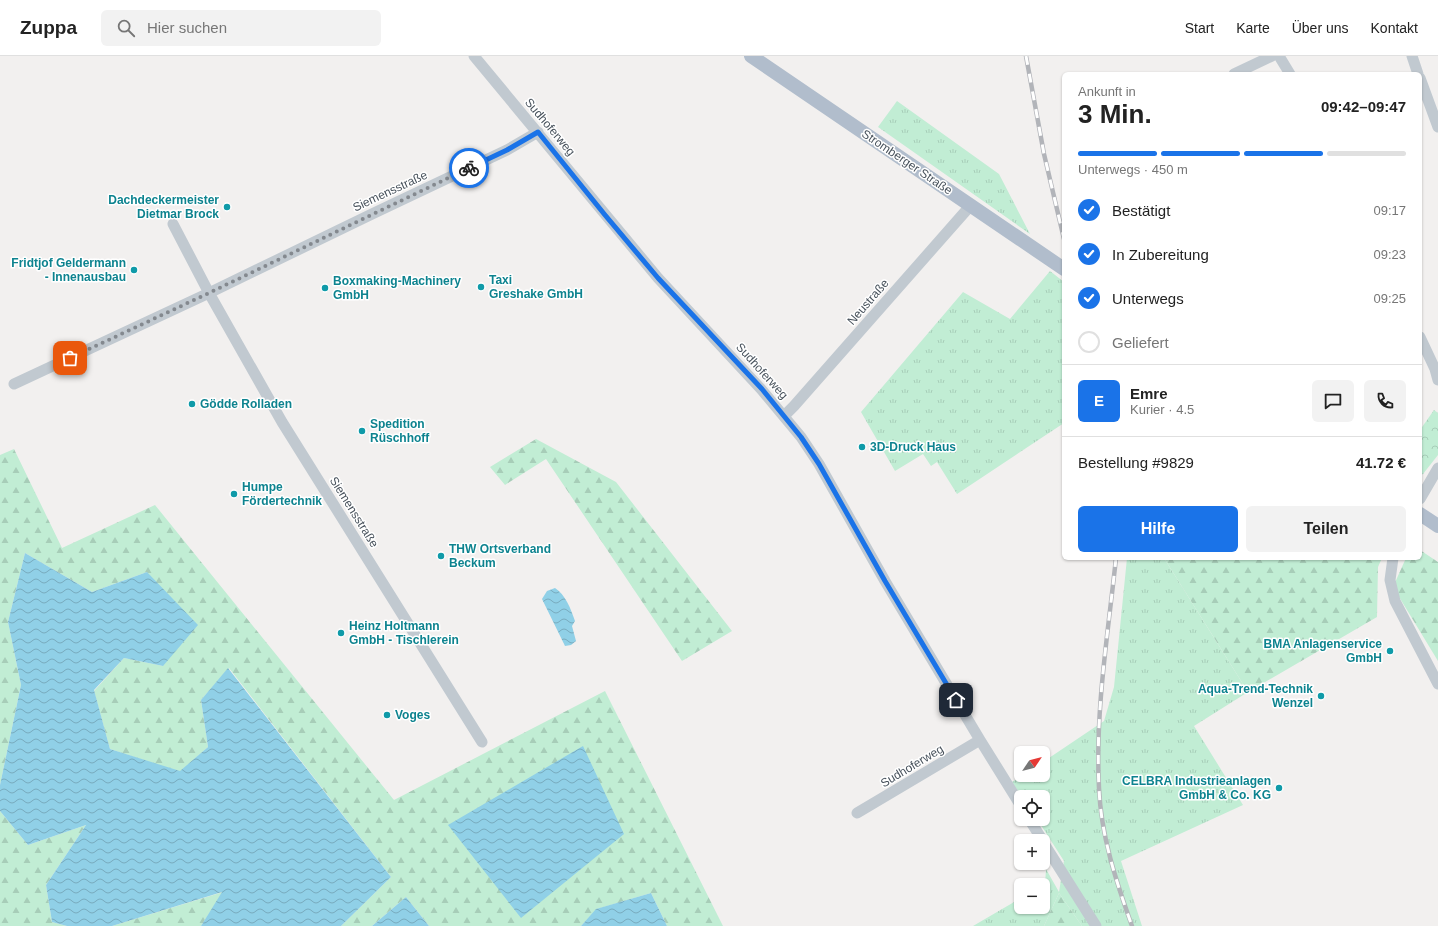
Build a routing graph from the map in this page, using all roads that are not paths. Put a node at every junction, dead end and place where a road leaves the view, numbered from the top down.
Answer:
1 (474, 56) edge
2 (751, 56) edge
3 (1272, 56) edge
4 (1279, 56) edge
5 (1412, 56) edge
6 (1238, 72) edge
7 (1289, 72) edge
8 (1417, 72) edge
9 (1422, 83) edge
10 (1438, 127) edge
11 (538, 132) junction
12 (971, 205) junction
13 (173, 224) dead end
14 (1062, 268) edge
15 (209, 293) junction
16 (1422, 341) edge
17 (1438, 380) edge
18 (14, 384) dead end
19 (784, 416) junction
20 (1438, 468) edge
21 (1422, 496) edge
22 (1422, 515) edge
23 (1438, 526) edge
24 (1393, 560) edge
25 (1438, 684) edge
26 (980, 740) junction
27 (482, 742) dead end
28 (1014, 795) edge
29 (857, 813) dead end
30 (1050, 852) edge
31 (1096, 926) edge

1 - 11 street, Sudhoferweg
2 - 12 main road, Stromberger Straße
3 - 6 street
4 - 7 street
5 - 8 street
9 - 10 street
11 - 15 street, Siemensstraße
11 - 19 street, Sudhoferweg
12 - 14 main road, Stromberger Straße
12 - 19 street, Neustraße
13 - 15 street, Siemensstraße
15 - 18 street, Siemensstraße
15 - 27 street, Siemensstraße
16 - 17 street
19 - 26 street, Sudhoferweg
20 - 21 street
22 - 23 main road
24 - 25 street
26 - 28 street, Sudhoferweg
26 - 29 street, Sudhoferweg
30 - 31 street

